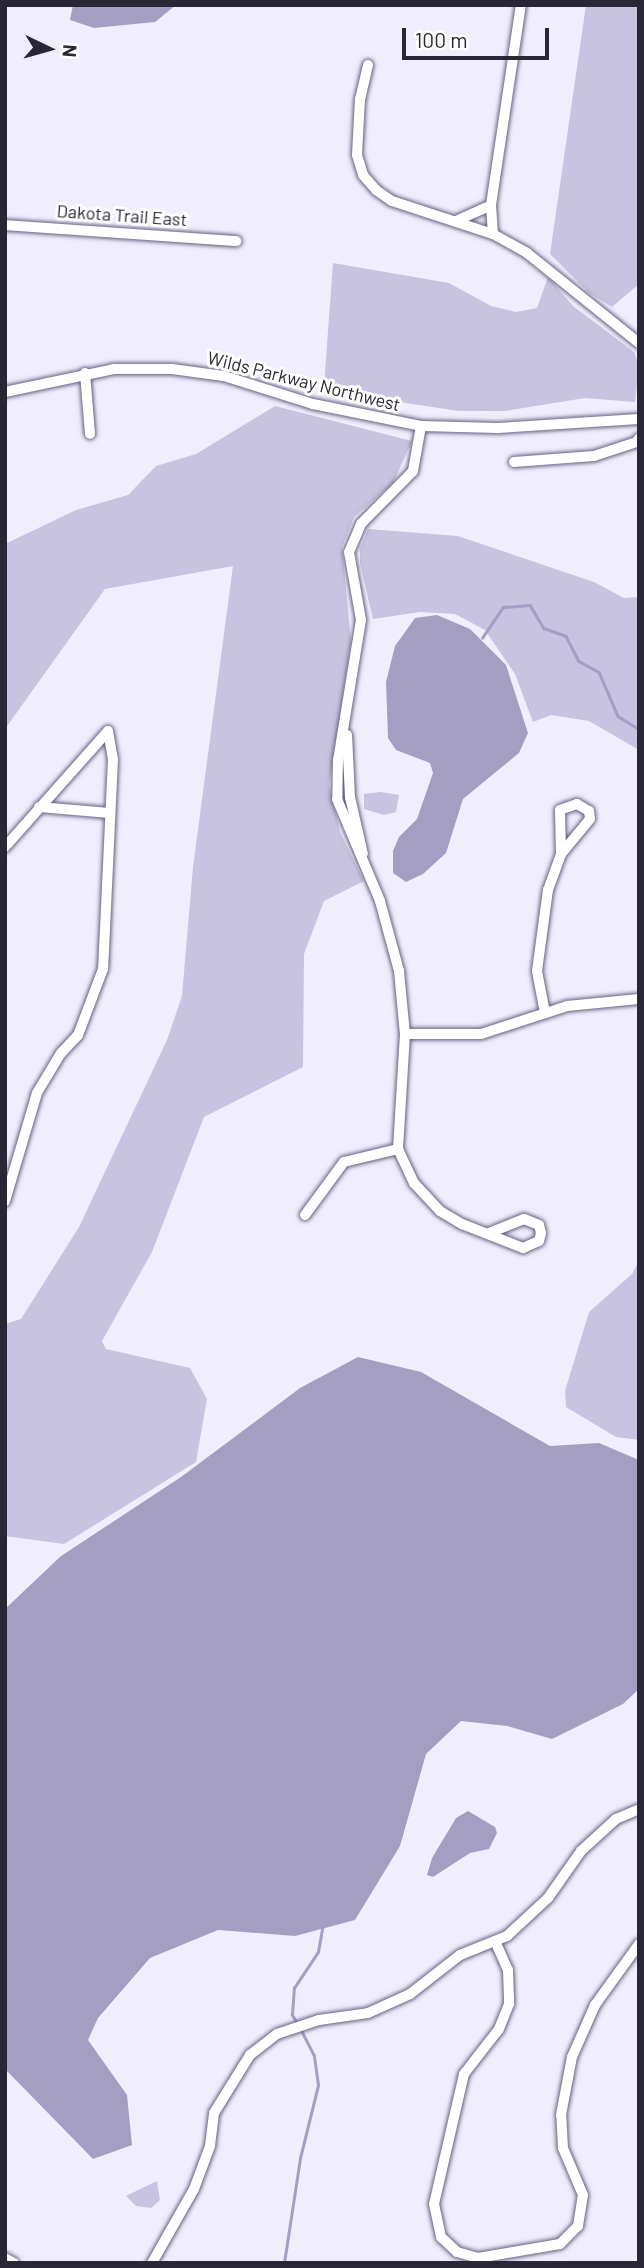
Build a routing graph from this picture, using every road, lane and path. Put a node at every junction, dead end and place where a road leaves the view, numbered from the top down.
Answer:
1 (521, 5) edge
2 (368, 65) dead end
3 (491, 205) junction
4 (458, 220) junction
5 (5, 225) edge
6 (493, 234) junction
7 (236, 241) dead end
8 (639, 343) edge
9 (85, 373) junction
10 (5, 392) edge
11 (639, 419) edge
12 (421, 426) junction
13 (90, 434) dead end
14 (638, 441) edge
15 (514, 462) dead end
16 (39, 807) junction
17 (110, 813) junction
18 (5, 847) edge
19 (561, 854) dead end
20 (639, 999) edge
21 (545, 1013) junction
22 (405, 1034) junction
23 (398, 1149) junction
24 (5, 1201) edge
25 (305, 1215) dead end
26 (489, 1233) dead end
27 (639, 1809) edge
28 (495, 1941) junction
29 (639, 1944) edge
30 (5, 2258) edge
31 (14, 2263) edge
32 (152, 2263) edge

1 - 3 street
2 - 4 street
3 - 4 street
3 - 6 street
4 - 6 street
5 - 7 street, Dakota Trail East
6 - 8 street
9 - 10 street, Wilds Parkway Northwest
9 - 12 street, Wilds Parkway Northwest
9 - 13 street
11 - 12 street, Wilds Parkway Northwest
12 - 22 street
14 - 15 street
16 - 17 street
16 - 17 street
16 - 18 street
17 - 24 street
19 - 21 street
20 - 21 street
21 - 22 street
22 - 23 street
23 - 25 street
23 - 26 street
27 - 28 street
28 - 29 street
28 - 32 street
30 - 31 street

